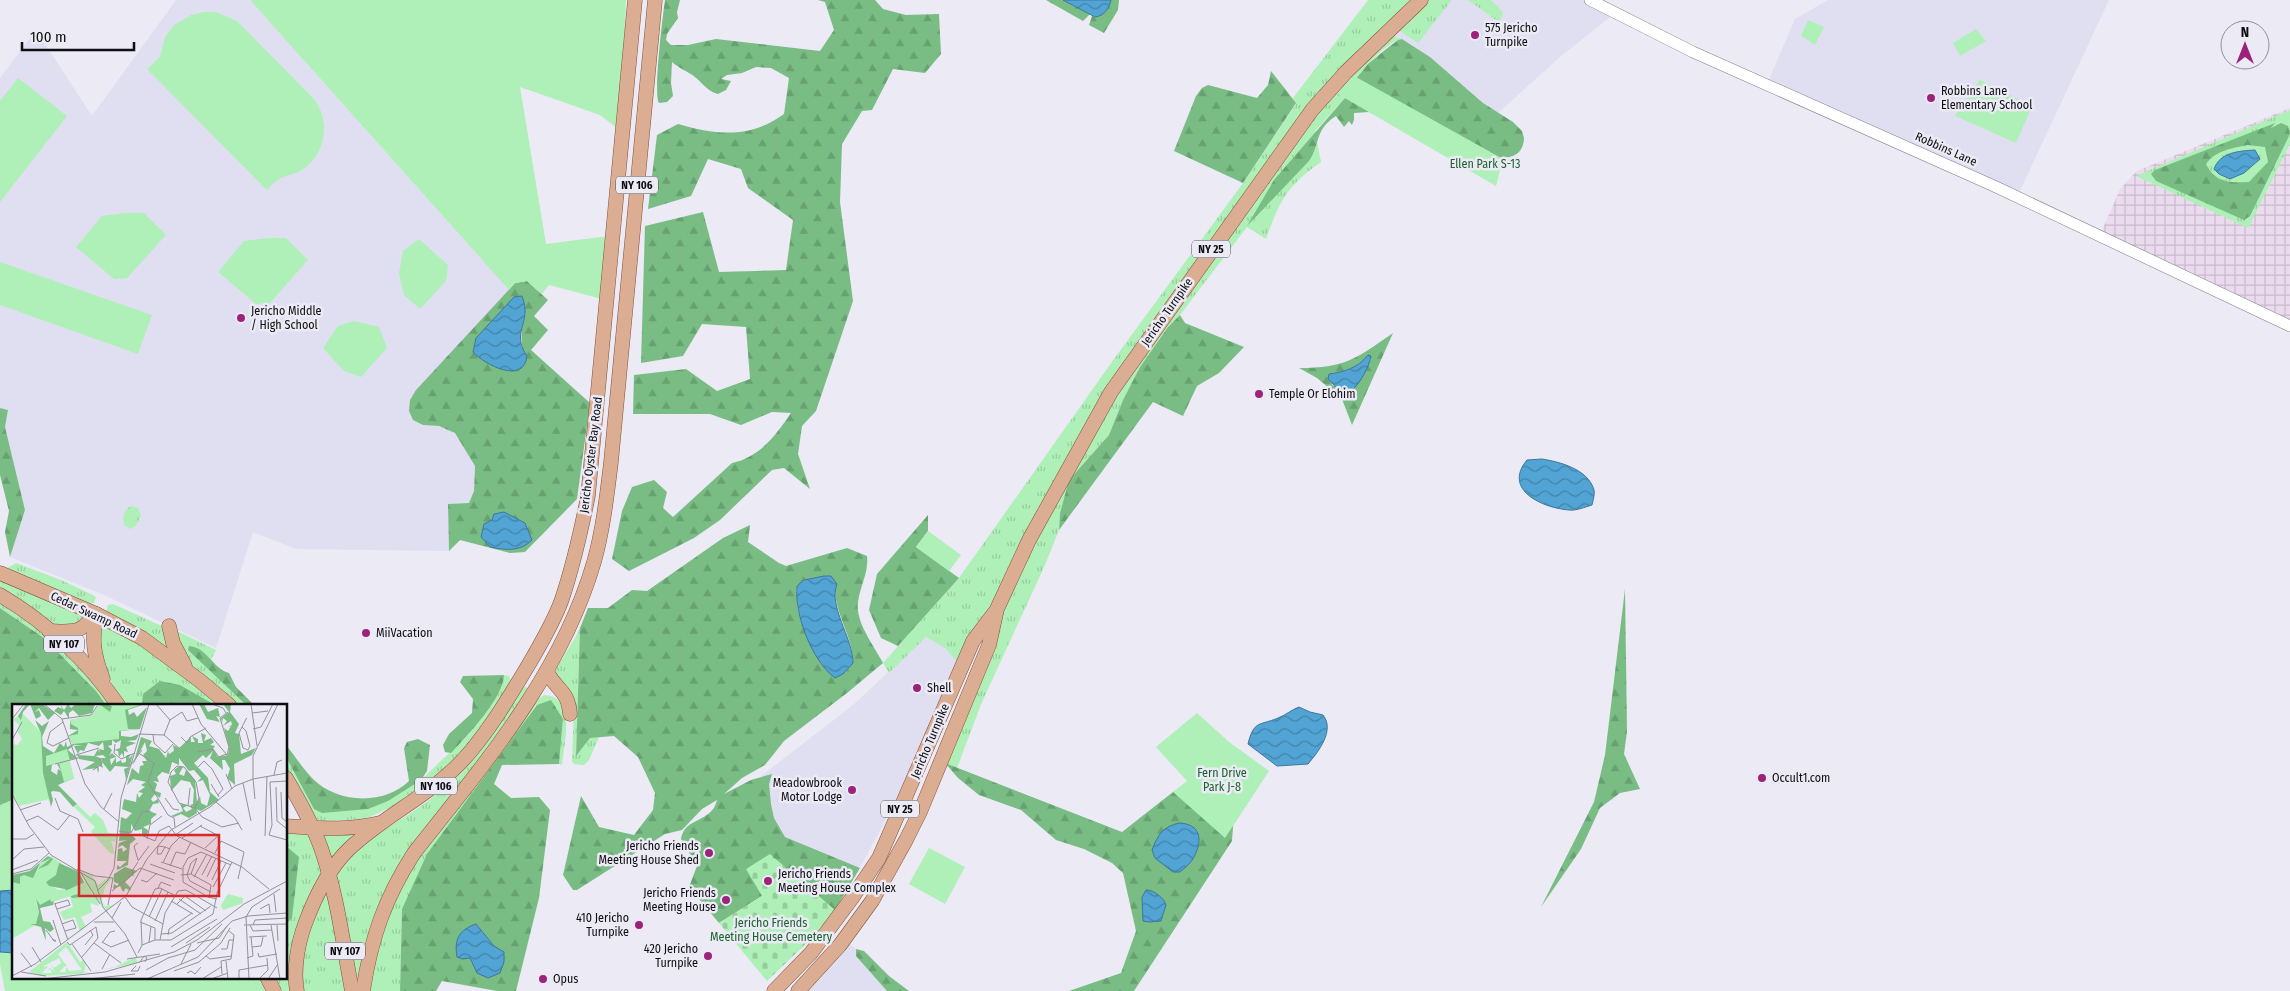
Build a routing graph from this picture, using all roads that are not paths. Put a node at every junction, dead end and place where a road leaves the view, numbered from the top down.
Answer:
1 (635, 0) edge
2 (655, 0) edge
3 (1421, 0) edge
4 (1590, 0) edge
5 (622, 143) junction
6 (641, 145) junction
7 (2290, 326) edge
8 (597, 410) junction
9 (616, 411) junction
10 (0, 573) edge
11 (0, 595) edge
12 (997, 609) junction
13 (96, 614) junction
14 (170, 626) dead end
15 (50, 631) junction
16 (547, 672) junction
17 (192, 674) junction
18 (106, 686) junction
19 (117, 704) edge
20 (228, 704) edge
21 (570, 714) dead end
22 (288, 782) edge
23 (383, 822) junction
24 (288, 826) edge
25 (312, 828) junction
26 (329, 874) junction
27 (268, 978) edge
28 (274, 991) edge
29 (297, 991) edge
30 (352, 991) edge
31 (364, 991) edge
32 (774, 991) edge
33 (798, 991) edge

1 - 5 main road, Jericho Oyster Bay Road / NY 106
2 - 6 main road, Jericho Oyster Bay Road / NY 106
3 - 12 main road, Jericho Turnpike / NY 25
4 - 7 street, Robbins Lane
5 - 6 main road
5 - 8 main road, Jericho Oyster Bay Road / NY 106
6 - 9 main road, Jericho Oyster Bay Road / NY 106
8 - 9 main road
8 - 23 main road, Jericho Oyster Bay Road / NY 106
9 - 16 main road, Jericho Oyster Bay Road / NY 106
10 - 13 main road, Cedar Swamp Road
11 - 15 main road, NY 107
12 - 32 main road, Jericho Turnpike / NY 25
12 - 33 main road, Jericho Turnpike / NY 25
13 - 15 main road
13 - 17 main road, Cedar Swamp Road
13 - 18 main road
14 - 17 main road
15 - 18 main road, NY 107
16 - 21 main road
16 - 31 main road, Jericho Oyster Bay Road / NY 106
17 - 20 main road, Cedar Swamp Road
18 - 19 main road, NY 107
22 - 25 main road, NY 107
23 - 25 main road
23 - 26 main road, Jericho Oyster Bay Road / NY 106
24 - 25 main road
25 - 26 main road, NY 107
26 - 29 main road, Jericho Oyster Bay Road / NY 106
26 - 30 main road, NY 107
27 - 28 main road

